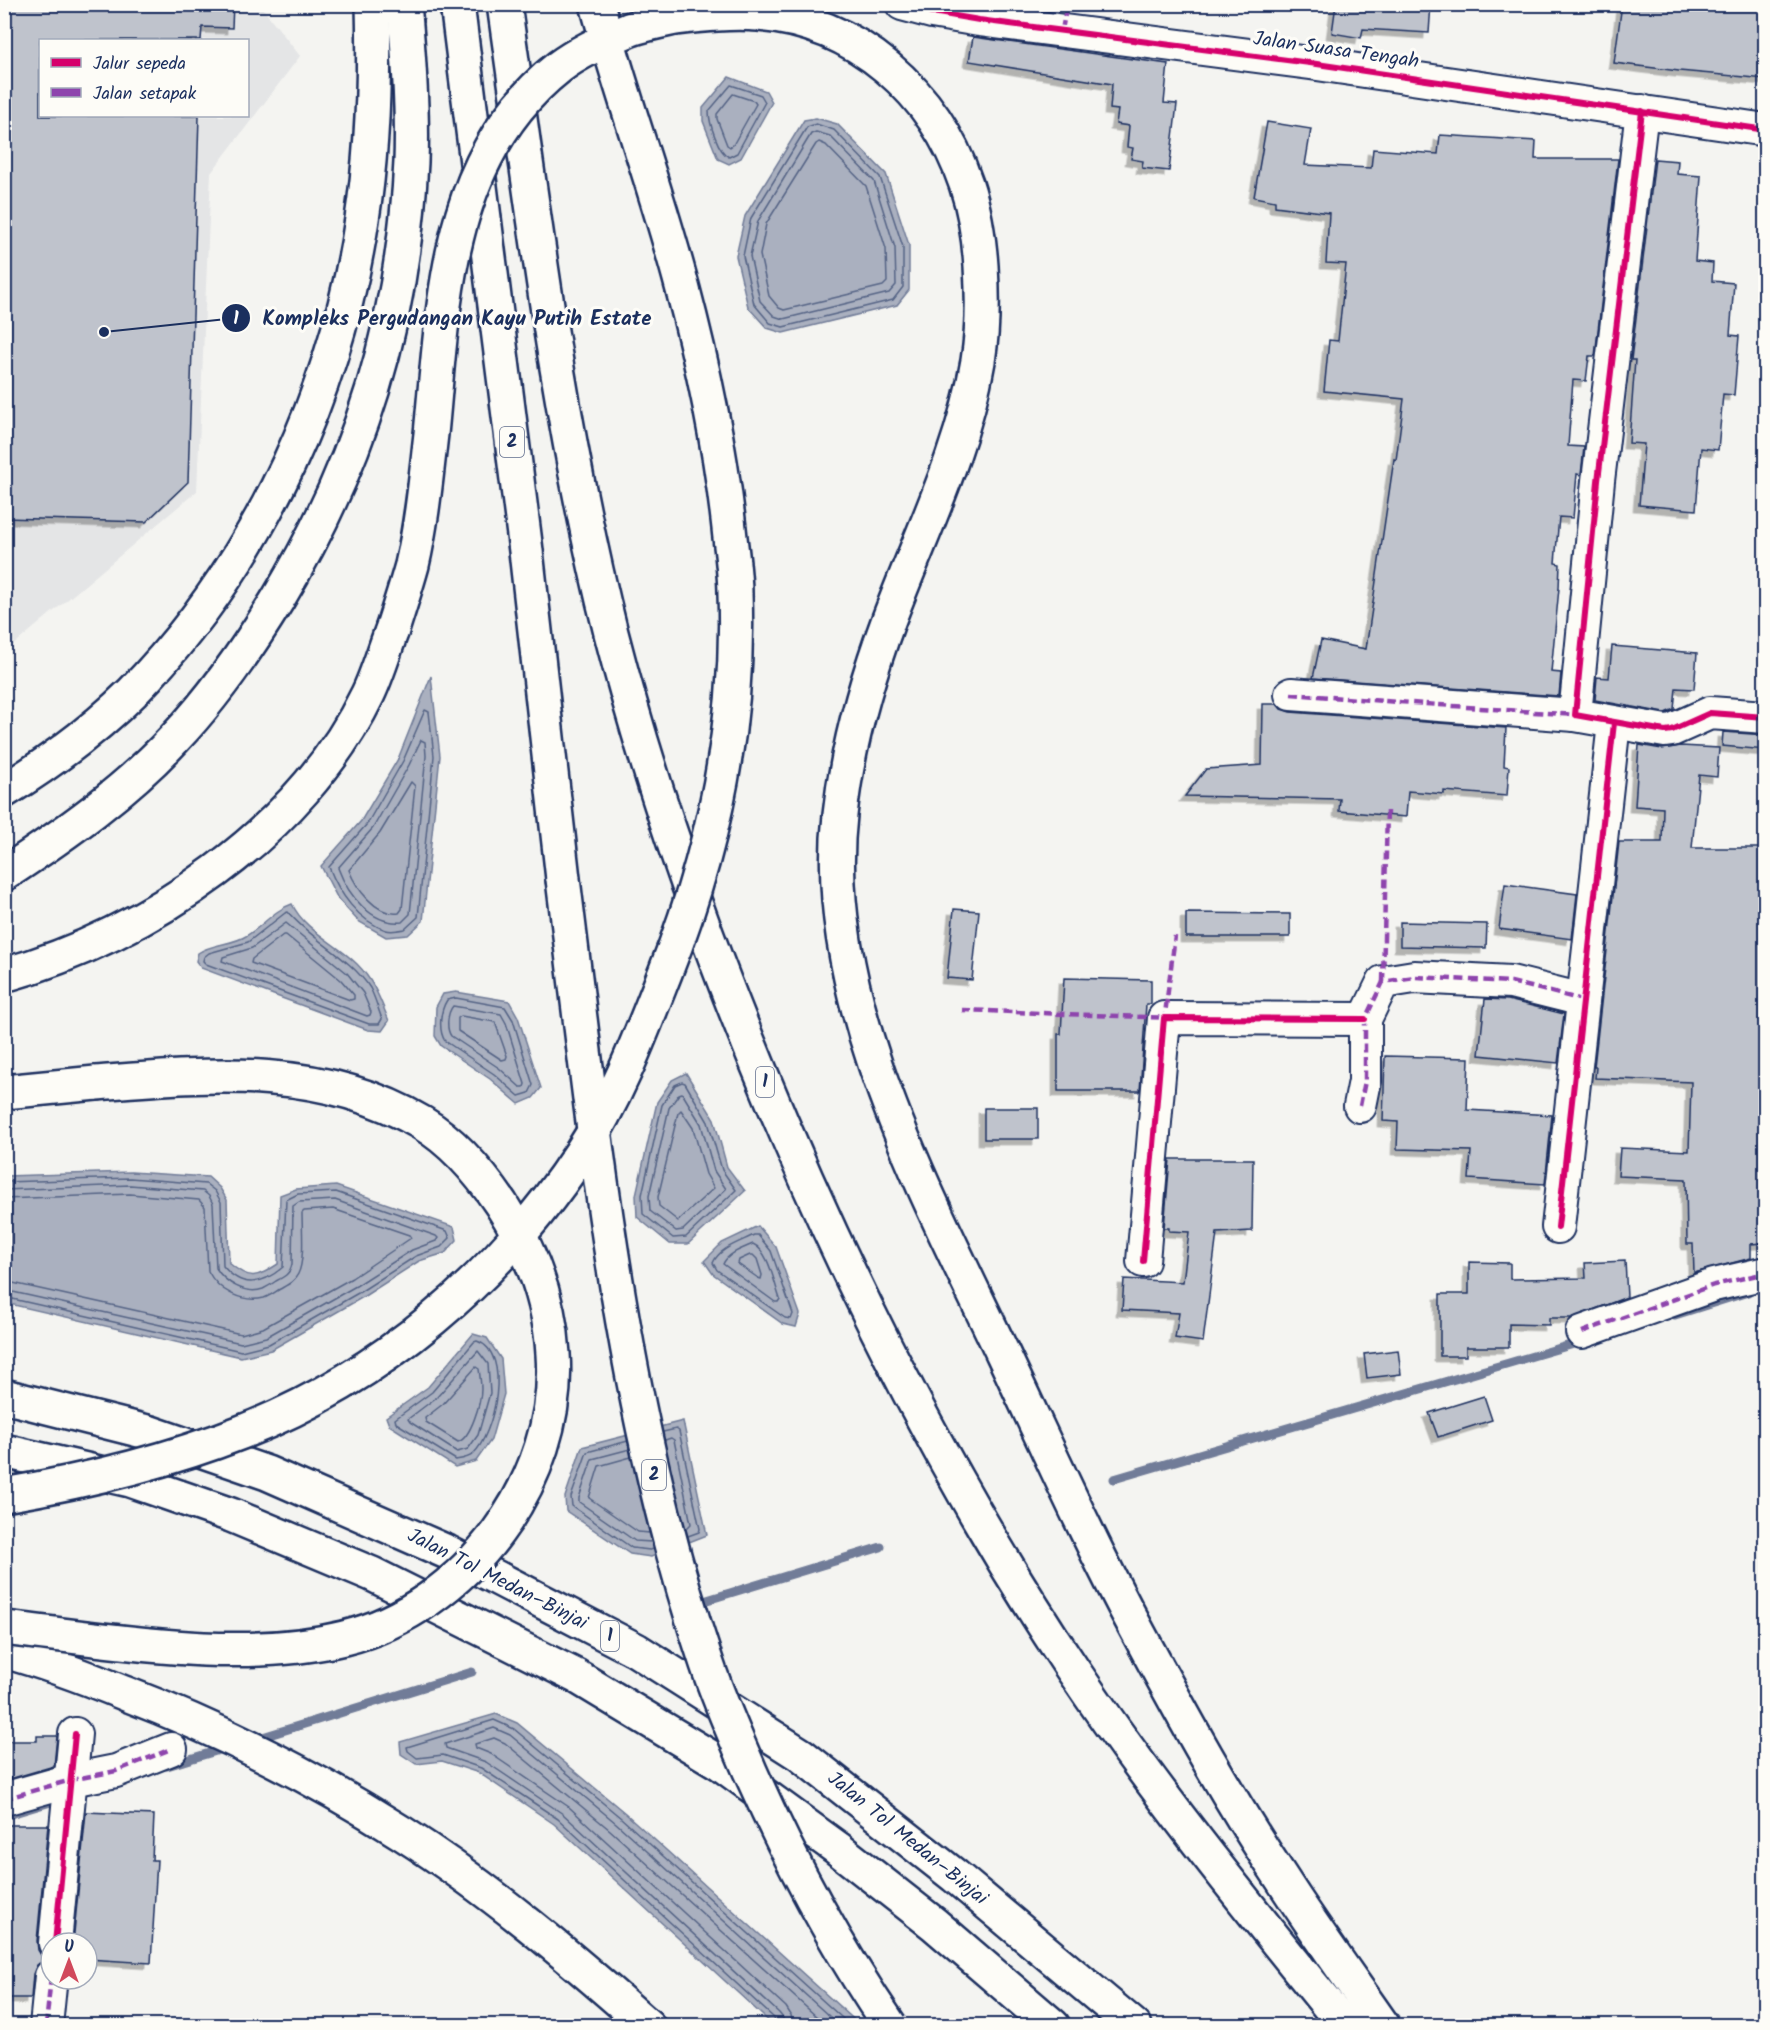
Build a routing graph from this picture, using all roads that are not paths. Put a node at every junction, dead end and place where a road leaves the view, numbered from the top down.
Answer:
1 (373, 4) edge
2 (404, 4) edge
3 (457, 4) edge
4 (504, 4) edge
5 (597, 4) edge
6 (902, 4) edge
7 (1642, 111) junction
8 (1766, 130) edge
9 (1291, 694) dead end
10 (1575, 715) junction
11 (1766, 717) edge
12 (1614, 723) junction
13 (4, 791) edge
14 (4, 874) edge
15 (4, 975) edge
16 (1583, 1000) junction
17 (1365, 1019) junction
18 (4, 1092) edge
19 (1360, 1106) dead end
20 (1558, 1227) dead end
21 (1143, 1261) dead end
22 (1766, 1273) edge
23 (1582, 1332) dead end
24 (4, 1396) edge
25 (4, 1451) edge
26 (4, 1495) edge
27 (4, 1628) edge
28 (4, 1651) edge
29 (75, 1734) dead end
30 (171, 1749) dead end
31 (70, 1792) junction
32 (4, 1799) edge
33 (56, 1931) edge
34 (49, 1991) edge
35 (46, 2025) edge
36 (648, 2025) edge
37 (890, 2025) edge
38 (1053, 2025) edge
39 (1134, 2025) edge
40 (1345, 2025) edge
41 (1383, 2025) edge

1 - 13 highway
2 - 14 highway
3 - 37 highway, 2, bridge
4 - 40 highway, 1
5 - 26 highway, bridge
6 - 7 street, Jalan Suasa Tengah
7 - 8 street, Jalan Suasa Tengah
7 - 10 street
9 - 10 street
10 - 12 street
11 - 12 street
12 - 16 street
15 - 41 highway, bridge
16 - 17 street
16 - 20 street
17 - 19 street
17 - 21 street
18 - 27 highway, bridge
22 - 23 street
24 - 39 highway, Jalan Tol Medan–Binjai / 1
25 - 38 highway
28 - 36 highway
29 - 31 street
30 - 31 street
31 - 32 street
31 - 33 street
34 - 35 street

